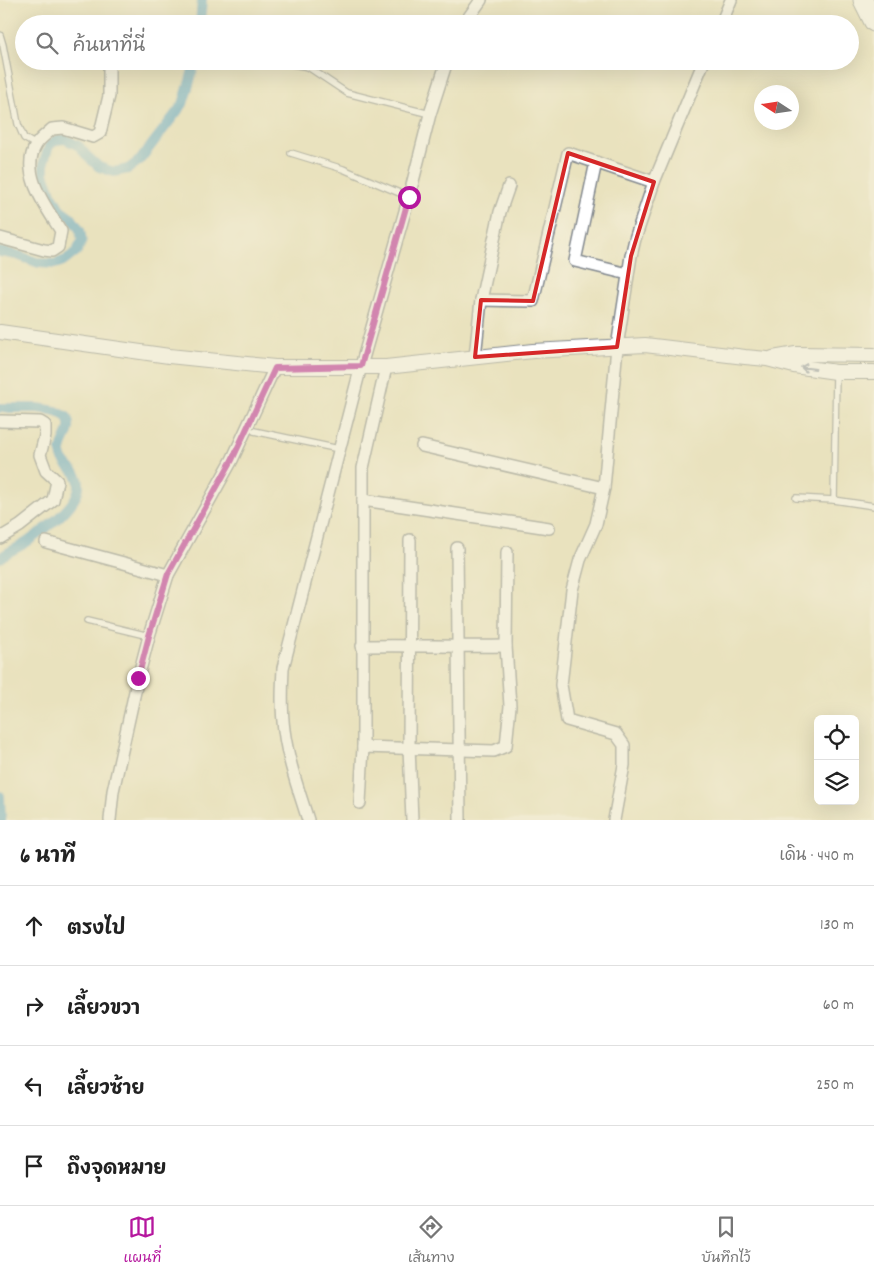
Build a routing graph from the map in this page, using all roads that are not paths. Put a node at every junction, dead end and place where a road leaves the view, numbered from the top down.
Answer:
1 (481, 0) edge
2 (731, 0) edge
3 (863, 0) edge
4 (470, 15) edge
5 (725, 15) edge
6 (874, 22) edge
7 (0, 35) edge
8 (109, 70) edge
9 (312, 70) edge
10 (444, 70) edge
11 (700, 70) edge
12 (430, 114) junction
13 (36, 145) junction
14 (290, 153) dead end
15 (596, 162) junction
16 (654, 182) junction
17 (509, 186) dead end
18 (409, 197) junction
19 (0, 238) edge
20 (628, 274) junction
21 (481, 300) junction
22 (0, 332) edge
23 (618, 347) junction
24 (874, 355) edge
25 (475, 358) junction
26 (768, 359) junction
27 (361, 366) junction
28 (386, 367) junction
29 (275, 368) junction
30 (836, 372) junction
31 (874, 372) edge
32 (0, 421) edge
33 (254, 431) dead end
34 (422, 446) dead end
35 (339, 449) junction
36 (604, 488) junction
37 (796, 498) dead end
38 (363, 500) junction
39 (834, 500) junction
40 (874, 506) edge
41 (549, 528) dead end
42 (0, 538) edge
43 (410, 540) dead end
44 (46, 542) dead end
45 (458, 548) dead end
46 (507, 552) dead end
47 (168, 574) junction
48 (87, 620) dead end
49 (149, 636) junction
50 (362, 646) junction
51 (408, 646) junction
52 (506, 646) junction
53 (458, 647) junction
54 (363, 746) junction
55 (408, 748) junction
56 (459, 750) junction
57 (360, 803) dead end
58 (110, 820) edge
59 (308, 820) edge
60 (412, 820) edge
61 (460, 820) edge
62 (614, 820) edge

1 - 4 street
2 - 5 street
3 - 6 highway
7 - 13 lane
8 - 13 street
9 - 12 lane
10 - 12 street
11 - 16 street
12 - 18 street
13 - 19 street
14 - 18 lane
15 - 16 street
15 - 20 street
15 - 21 street
16 - 20 street
17 - 21 street
18 - 27 street
20 - 23 street
21 - 25 street
22 - 29 street
23 - 25 street
23 - 26 street
23 - 36 street
24 - 26 street
25 - 28 street
30 -> 26 street
27 - 28 street
27 - 29 street
27 - 35 street
28 - 38 street
29 - 47 street
30 - 31 street
30 - 39 lane
32 - 42 street
33 - 35 lane
34 - 36 street
35 - 59 street
36 - 62 street
37 - 39 lane
38 - 41 street
38 - 50 street
39 - 40 lane
43 - 51 street
44 - 47 street
45 - 53 street
46 - 52 street
47 - 49 street
48 - 49 lane
49 - 58 street
50 - 51 street
50 - 54 street
51 - 53 street
51 - 55 street
52 - 53 street
52 - 56 street
53 - 56 street
54 - 55 street
54 - 57 street
55 - 56 street
55 - 60 street
56 - 61 street

